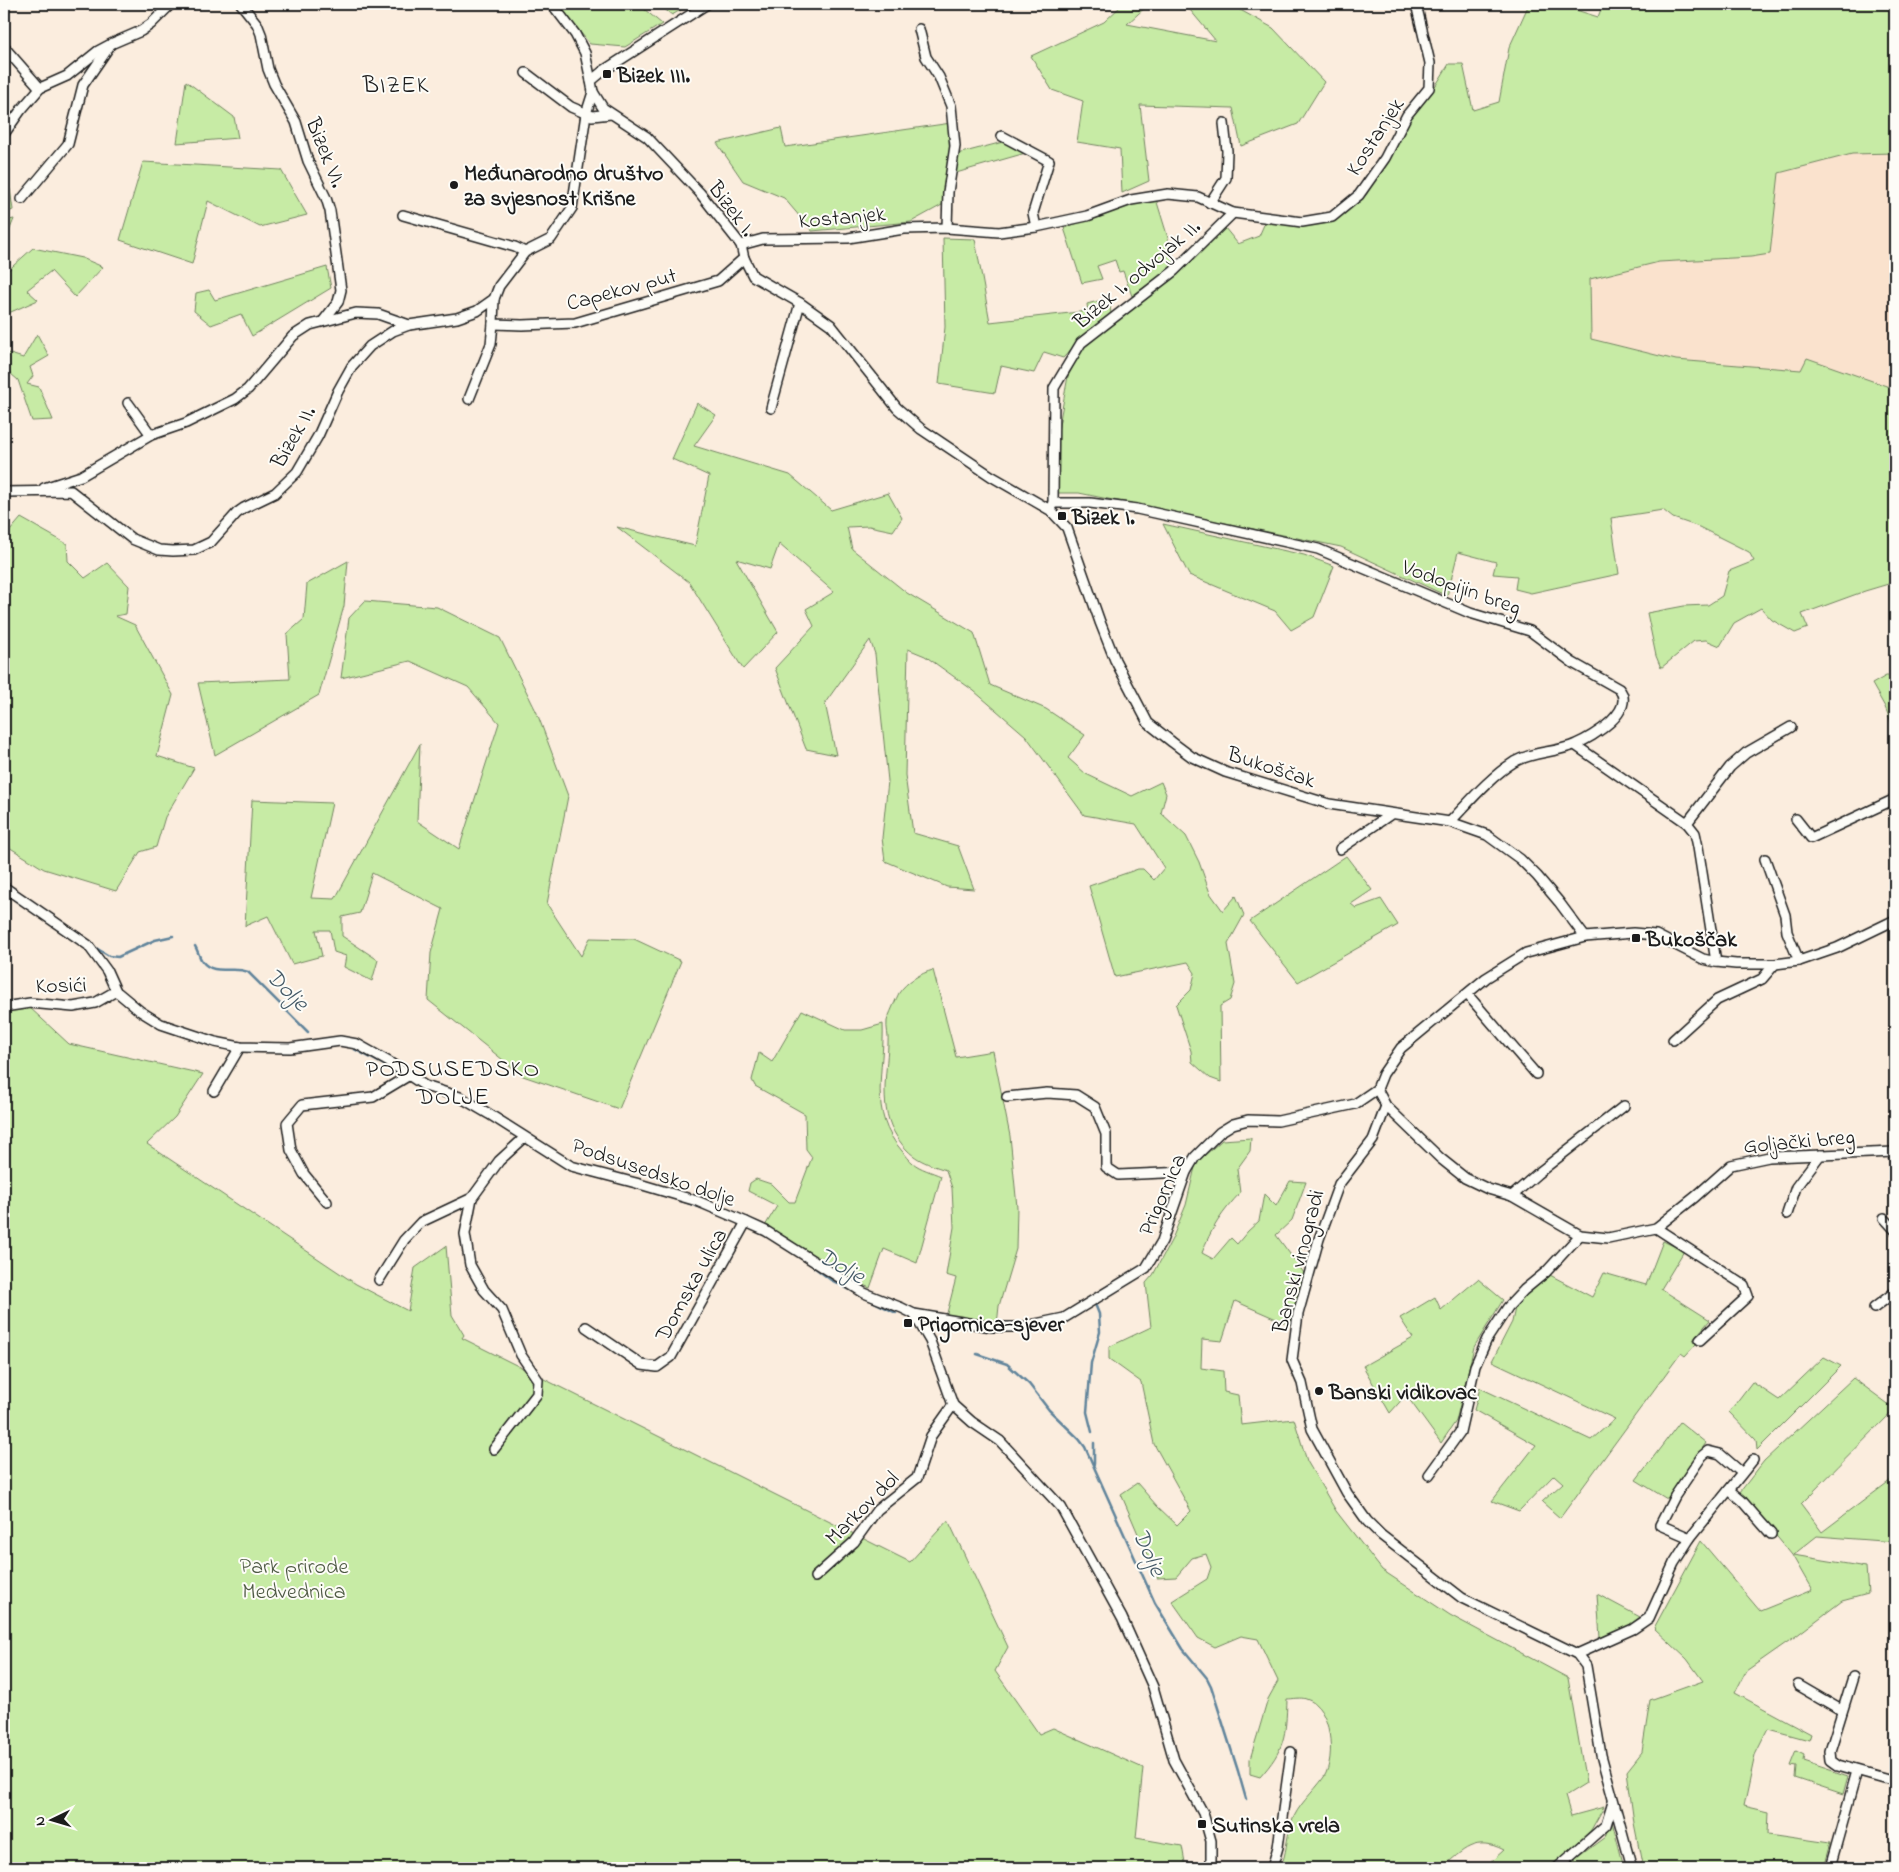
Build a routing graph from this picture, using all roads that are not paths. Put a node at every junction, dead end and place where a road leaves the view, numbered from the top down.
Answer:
1 (171, 4) edge
2 (241, 4) edge
3 (552, 4) edge
4 (707, 4) edge
5 (1416, 4) edge
6 (919, 30) dead end
7 (112, 43) junction
8 (4, 47) edge
9 (526, 72) dead end
10 (592, 81) junction
11 (40, 88) junction
12 (593, 92) junction
13 (586, 114) junction
14 (611, 114) junction
15 (1224, 123) dead end
16 (4, 134) edge
17 (1002, 136) dead end
18 (22, 199) dead end
19 (1210, 203) junction
20 (1233, 213) junction
21 (403, 215) dead end
22 (1036, 227) junction
23 (947, 228) junction
24 (741, 245) junction
25 (525, 252) junction
26 (744, 258) junction
27 (494, 299) junction
28 (800, 303) junction
29 (324, 320) junction
30 (493, 324) junction
31 (409, 325) junction
32 (469, 399) dead end
33 (128, 403) dead end
34 (770, 408) dead end
35 (151, 436) junction
36 (39, 490) junction
37 (4, 492) edge
38 (1051, 506) junction
39 (1791, 727) dead end
40 (1574, 745) junction
41 (1895, 799) edge
42 (1391, 814) junction
43 (1796, 819) dead end
44 (1450, 822) junction
45 (1687, 823) junction
46 (1340, 849) dead end
47 (1766, 859) dead end
48 (4, 888) edge
49 (1895, 920) edge
50 (1586, 937) junction
51 (1799, 961) junction
52 (1716, 962) junction
53 (1775, 964) junction
54 (116, 991) junction
55 (1467, 994) junction
56 (4, 1007) edge
57 (1673, 1040) dead end
58 (240, 1047) junction
59 (1536, 1074) dead end
60 (408, 1076) junction
61 (1377, 1090) junction
62 (214, 1092) dead end
63 (1007, 1097) dead end
64 (1386, 1106) junction
65 (1624, 1106) dead end
66 (524, 1138) junction
67 (1895, 1152) edge
68 (1820, 1156) junction
69 (1186, 1172) junction
70 (1512, 1196) junction
71 (472, 1198) junction
72 (327, 1202) dead end
73 (1787, 1214) dead end
74 (1884, 1218) dead end
75 (746, 1222) junction
76 (1656, 1228) junction
77 (1895, 1230) edge
78 (1580, 1235) junction
79 (379, 1280) dead end
80 (1895, 1292) edge
81 (1874, 1308) dead end
82 (914, 1314) junction
83 (586, 1327) dead end
84 (1700, 1340) dead end
85 (952, 1405) junction
86 (494, 1449) dead end
87 (1753, 1460) dead end
88 (1742, 1473) junction
89 (1429, 1474) dead end
90 (1729, 1490) junction
91 (1771, 1534) dead end
92 (1690, 1538) junction
93 (815, 1577) dead end
94 (1577, 1654) junction
95 (1853, 1677) dead end
96 (1798, 1685) dead end
97 (1841, 1710) junction
98 (1291, 1752) dead end
99 (1857, 1771) junction
100 (1895, 1780) edge
101 (1613, 1802) junction
102 (1211, 1868) edge
103 (1272, 1868) edge
104 (1557, 1868) edge
105 (1632, 1868) edge
106 (1830, 1868) edge

1 - 7 street
2 - 29 street, Bizek VI.
3 - 10 street
4 - 10 street
5 - 20 street, Kostanjek
6 - 23 street
7 - 11 street
7 - 18 street
8 - 11 street
9 - 13 street
10 - 12 street, Bizek II.
11 - 16 street
12 - 13 street, Bizek II.
12 - 14 street, Bizek I.
13 - 14 street
13 - 25 street, Bizek II.
14 - 24 street, Bizek I.
15 - 19 street
17 - 22 street
19 - 20 street, Kostanjek
19 - 22 street, Kostanjek
20 - 38 street, Bizek I. odvojak II.
21 - 25 street
22 - 23 street, Kostanjek
23 - 24 street, Kostanjek
24 - 26 street, Bizek I.
25 - 27 street, Bizek II.
26 - 28 street, Bizek I.
26 - 30 street, Capekov put
27 - 30 street
27 - 31 street, Bizek II.
28 - 34 street
28 - 38 street, Bizek I.
29 - 31 street
29 - 35 street
30 - 32 street
31 - 36 street, Bizek II.
33 - 35 street
35 - 36 street
36 - 37 street, Bizek II.
38 - 40 street, Vodopijin breg
38 - 42 street, Bukoščak
39 - 45 street
40 - 44 street, Vodopijin breg
40 - 45 street
41 - 43 street
42 - 44 street, Bukoščak
42 - 46 street
44 - 50 street, Bukoščak
45 - 52 street
47 - 51 street
48 - 54 street, Podsusedsko dolje
49 - 51 street
50 - 52 street
50 - 55 street
51 - 53 street
52 - 53 street
53 - 57 street
54 - 56 street, Kosići
54 - 58 street, Podsusedsko dolje
55 - 59 street
55 - 61 street
58 - 60 street, Podsusedsko dolje
58 - 62 street
60 - 66 street, Podsusedsko dolje
60 - 72 street
61 - 64 street
61 - 69 street, Prigornica
63 - 69 street
64 - 70 street, Goljački breg
64 - 94 street, Banski vinogradi
65 - 70 street
66 - 71 street
66 - 75 street, Podsusedsko dolje
67 - 68 street, Goljački breg
68 - 73 street
68 - 76 street, Goljački breg
69 - 82 street, Prigornica
70 - 78 street, Goljački breg
71 - 79 street
71 - 86 street
74 - 77 street
75 - 82 street, Podsusedsko dolje
75 - 83 street, Domska ulica
76 - 78 street, Goljački breg
76 - 84 street
78 - 89 street
80 - 81 street
82 - 85 street
85 - 93 street, Markov dol
85 - 102 street
87 - 88 street
88 - 90 street
88 - 92 street
90 - 91 street
90 - 92 street
92 - 94 street
94 - 101 street
95 - 97 street
96 - 97 street
97 - 99 street
98 - 103 street
99 - 100 street
99 - 106 street
101 - 104 street
101 - 105 street

